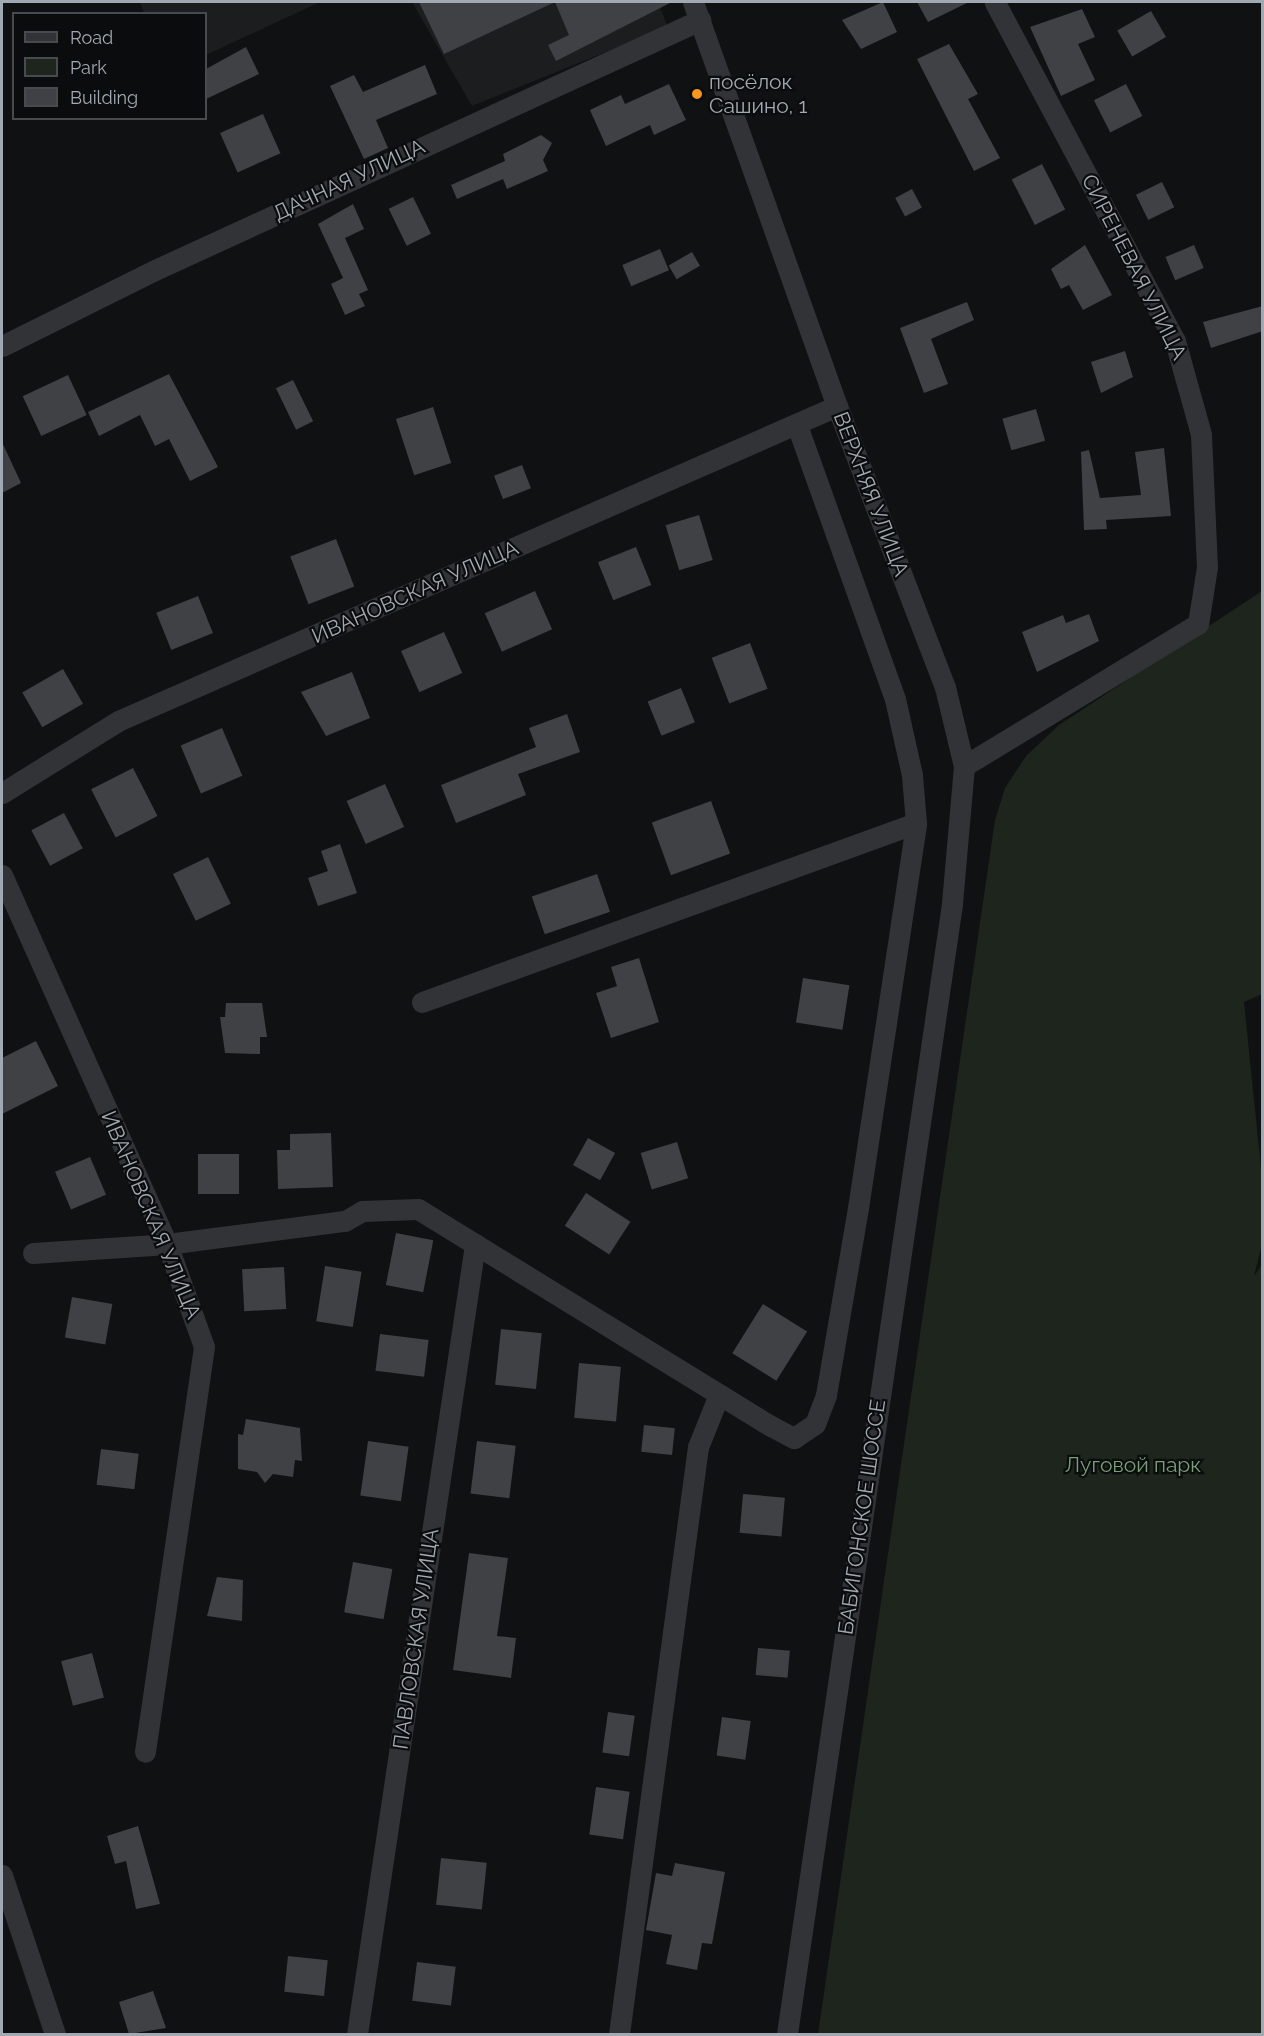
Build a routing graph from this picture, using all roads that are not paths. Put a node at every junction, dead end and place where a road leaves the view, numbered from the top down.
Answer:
1 (995, 2) edge
2 (696, 11) edge
3 (2, 346) edge
4 (837, 406) junction
5 (797, 426) junction
6 (964, 766) junction
7 (2, 793) edge
8 (915, 822) junction
9 (2, 875) edge
10 (938, 999) joint
11 (422, 1002) dead end
12 (167, 1244) junction
13 (475, 1244) junction
14 (33, 1253) dead end
15 (718, 1397) junction
16 (145, 1752) dead end
17 (2, 1875) edge
18 (55, 2034) edge
19 (357, 2034) edge
20 (619, 2034) edge
21 (787, 2034) edge

1 - 6 street, СИРЕНЕВАЯ УЛИЦА
2 - 3 street, ДАЧНАЯ УЛИЦА
2 - 4 street, ВЕРХНЯЯ УЛИЦА
4 - 5 street, ИВАНОВСКАЯ УЛИЦА
4 - 6 street, ВЕРХНЯЯ УЛИЦА
5 - 7 street, ИВАНОВСКАЯ УЛИЦА
5 - 8 street
6 - 10 street, ВЕРХНЯЯ УЛИЦА
8 - 11 street
8 - 15 street
9 - 12 street, ИВАНОВСКАЯ УЛИЦА
10 - 21 street, БАБИГОНСКОЕ ШОССЕ
12 - 13 street
12 - 14 street
12 - 16 street, ИВАНОВСКАЯ УЛИЦА
13 - 15 street
13 - 19 street, ПАВЛОВСКАЯ УЛИЦА
15 - 20 street
17 - 18 street

